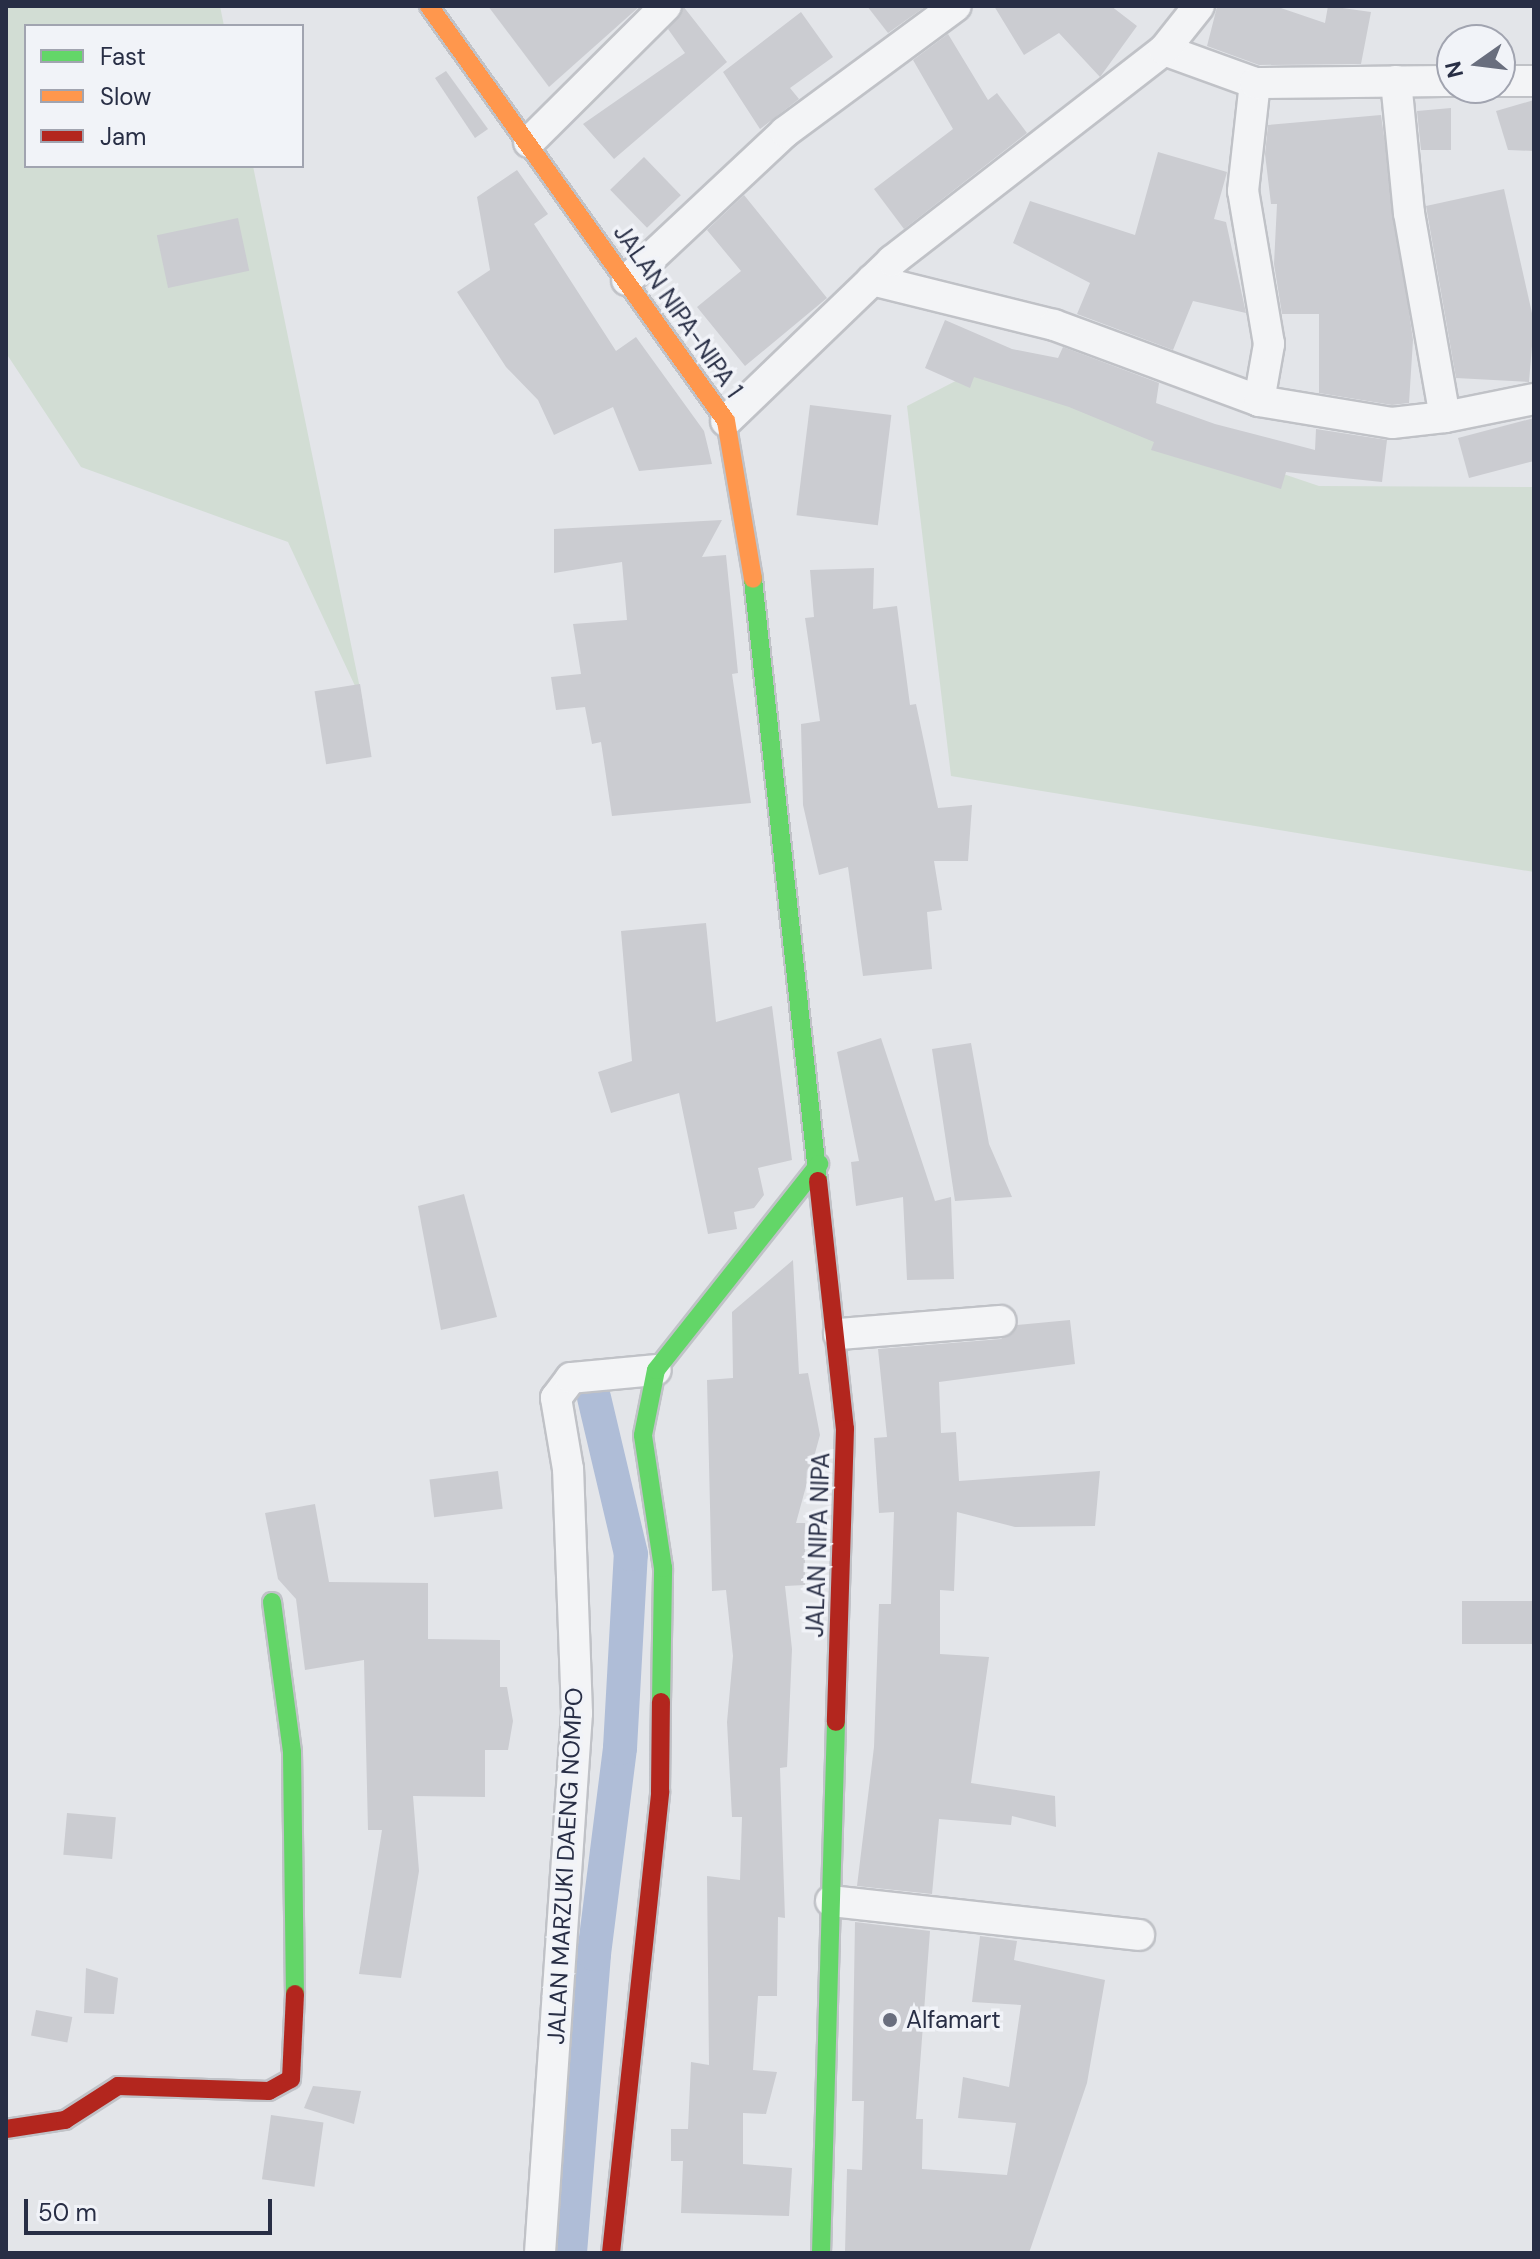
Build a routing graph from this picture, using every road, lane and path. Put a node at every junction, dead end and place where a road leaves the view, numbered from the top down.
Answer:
1 (429, 6) edge
2 (666, 6) edge
3 (956, 6) edge
4 (1199, 6) edge
5 (1164, 50) junction
6 (1396, 81) junction
7 (1436, 81) edge
8 (1255, 83) junction
9 (529, 142) junction
10 (627, 280) junction
11 (872, 280) junction
12 (1534, 399) edge
13 (1259, 401) junction
14 (1445, 417) junction
15 (726, 421) junction
16 (782, 839) joint
17 (819, 1164) junction
18 (1000, 1321) dead end
19 (839, 1334) junction
20 (656, 1370) junction
21 (272, 1602) dead end
22 (831, 1901) junction
23 (1139, 1935) dead end
24 (6, 2129) edge
25 (540, 2253) edge
26 (611, 2253) edge
27 (821, 2253) edge

1 - 9 street, JALAN NIPA-NIPA 1
2 - 9 street
3 - 10 street
4 - 5 street
5 - 8 street
5 - 11 street
6 - 7 street
6 - 8 street
6 - 14 street
8 - 13 street
9 - 10 street, JALAN NIPA-NIPA 1
10 - 15 street, JALAN NIPA-NIPA 1
11 - 13 street
11 - 15 street
12 - 14 street
13 - 14 street
15 - 16 street, JALAN NIPA-NIPA 1
16 - 17 street, JALAN NIPA NIPA
17 - 19 street, JALAN NIPA NIPA
17 - 20 street
18 - 19 street
19 - 22 street, JALAN NIPA NIPA
20 - 25 street, JALAN MARZUKI DAENG NOMPO
20 - 26 street
21 - 24 street
22 - 23 street
22 - 27 street, JALAN NIPA NIPA

